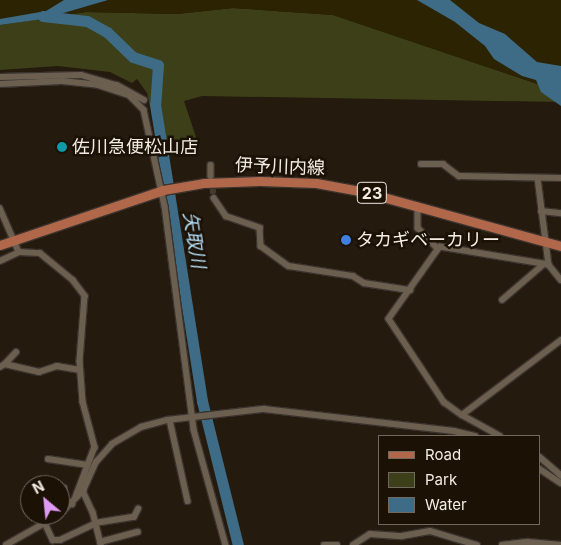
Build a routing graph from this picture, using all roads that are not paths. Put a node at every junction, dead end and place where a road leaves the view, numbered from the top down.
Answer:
1 (0, 77) edge
2 (0, 84) edge
3 (144, 110) junction
4 (421, 164) dead end
5 (211, 165) dead end
6 (211, 176) tunnel mouth
7 (538, 178) junction
8 (561, 178) edge
9 (161, 191) junction
10 (214, 198) tunnel mouth
11 (418, 207) junction
12 (0, 208) edge
13 (542, 211) junction
14 (561, 213) edge
15 (15, 240) junction
16 (545, 242) junction
17 (0, 245) edge
18 (561, 246) edge
19 (438, 249) junction
20 (20, 252) junction
21 (0, 261) edge
22 (546, 265) junction
23 (561, 280) edge
24 (410, 290) junction
25 (502, 300) dead end
26 (561, 340) edge
27 (16, 352) dead end
28 (2, 366) edge
29 (80, 370) junction
30 (462, 414) junction
31 (194, 416) junction
32 (170, 420) junction
33 (472, 435) edge
34 (498, 435) edge
35 (541, 458) edge
36 (48, 459) dead end
37 (88, 465) junction
38 (541, 470) edge
39 (561, 475) edge
40 (561, 483) edge
41 (83, 491) junction
42 (188, 501) dead end
43 (70, 502) edge
44 (74, 502) junction
45 (70, 505) edge
46 (138, 509) dead end
47 (95, 524) junction
48 (41, 525) edge
49 (46, 525) edge
50 (138, 532) dead end
51 (101, 544) edge
52 (6, 545) edge
53 (226, 545) edge
54 (324, 545) edge
55 (337, 545) edge
56 (353, 545) edge
57 (477, 545) edge
58 (502, 545) edge
59 (561, 545) edge

1 - 3 street
2 - 3 street
3 - 9 street
4 - 7 street
5 - 6 street
7 - 8 street
7 - 13 street
9 - 11 main road, 伊予川内線 / 23
9 - 15 main road, 伊予川内線 / 23
9 - 31 street
10 - 24 street
11 - 16 main road, 伊予川内線 / 23
11 - 19 street
12 - 15 street
13 - 14 street
13 - 16 street
15 - 17 main road, 伊予川内線 / 23
15 - 20 street
16 - 18 main road, 伊予川内線 / 23
16 - 22 street
19 - 22 street
19 - 24 street
20 - 21 street
20 - 29 street
22 - 23 street
22 - 25 street
24 - 30 street
26 - 30 street
27 - 28 street
28 - 29 street
29 - 37 street
30 - 34 street
31 - 32 street
31 - 33 street
31 - 53 street
32 - 41 street
32 - 42 street
35 - 39 street
36 - 37 street
37 - 44 street
38 - 40 street
41 - 44 street
41 - 47 street
43 - 44 street
44 - 45 street
46 - 47 street
47 - 49 street
47 - 51 street
48 - 52 street
50 - 51 street
54 - 55 street
56 - 57 street
58 - 59 street

